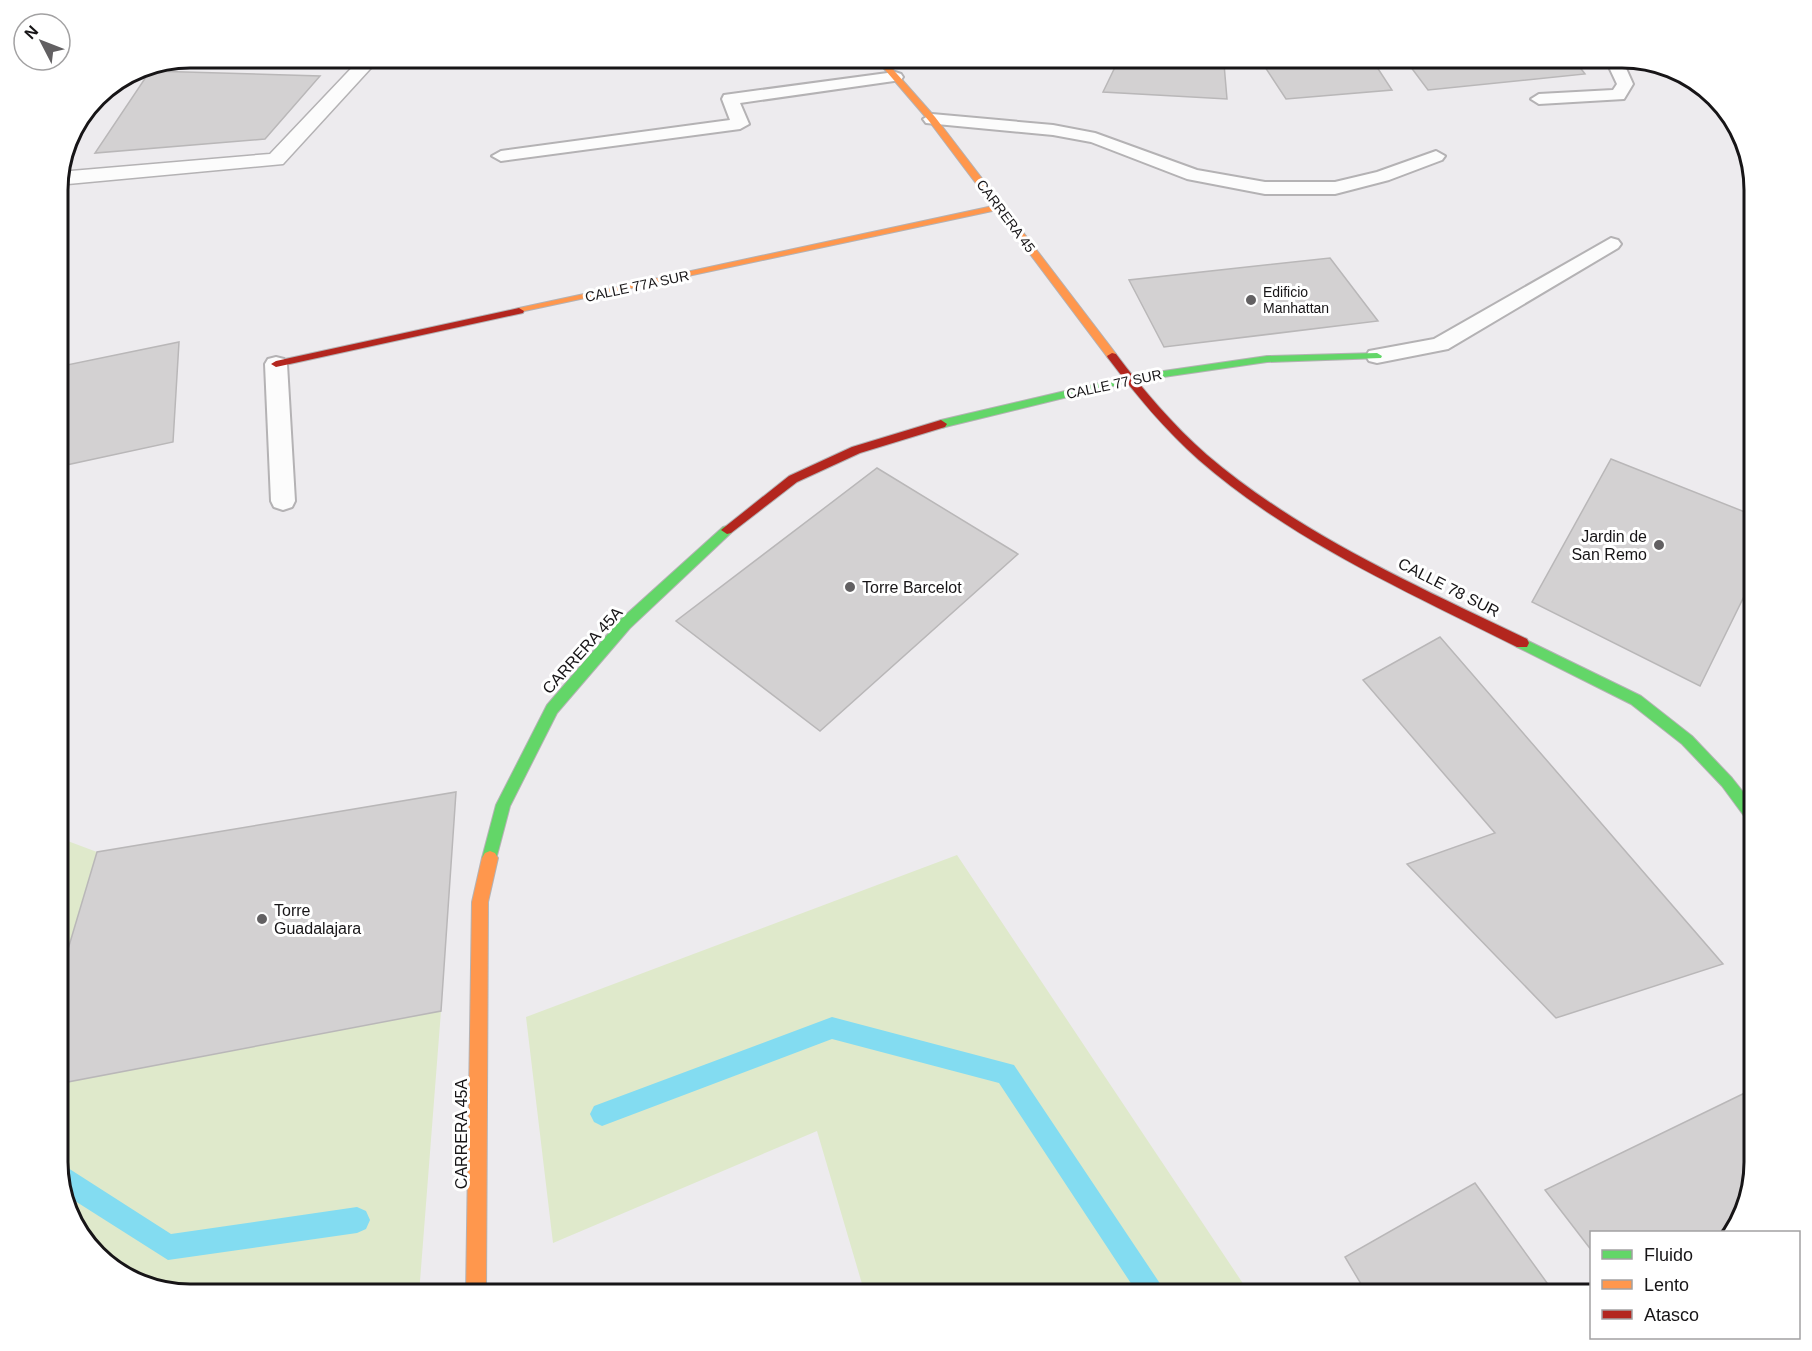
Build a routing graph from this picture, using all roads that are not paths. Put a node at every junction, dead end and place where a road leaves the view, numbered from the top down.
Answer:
1 (362, 68) edge
2 (887, 68) edge
3 (1618, 68) edge
4 (895, 77) junction
5 (1539, 99) dead end
6 (932, 119) junction
7 (501, 156) dead end
8 (1436, 156) dead end
9 (68, 178) edge
10 (999, 207) junction
11 (1611, 244) dead end
12 (1377, 356) joint
13 (276, 364) joint
14 (1129, 379) junction
15 (856, 450) joint
16 (283, 501) dead end
17 (1744, 804) edge
18 (476, 1283) edge

1 - 9 street
2 - 4 street, CARRERA 45
3 - 5 lane
4 - 6 street, CARRERA 45
4 - 7 lane
6 - 8 lane
6 - 10 street, CARRERA 45
10 - 13 street, CALLE 77A SUR
10 - 14 street, CARRERA 45
11 - 12 lane
12 - 14 street, CALLE 77 SUR
13 - 16 lane
14 - 15 street, CALLE 77 SUR
14 - 17 street, CALLE 78 SUR
15 - 18 street, CARRERA 45A

